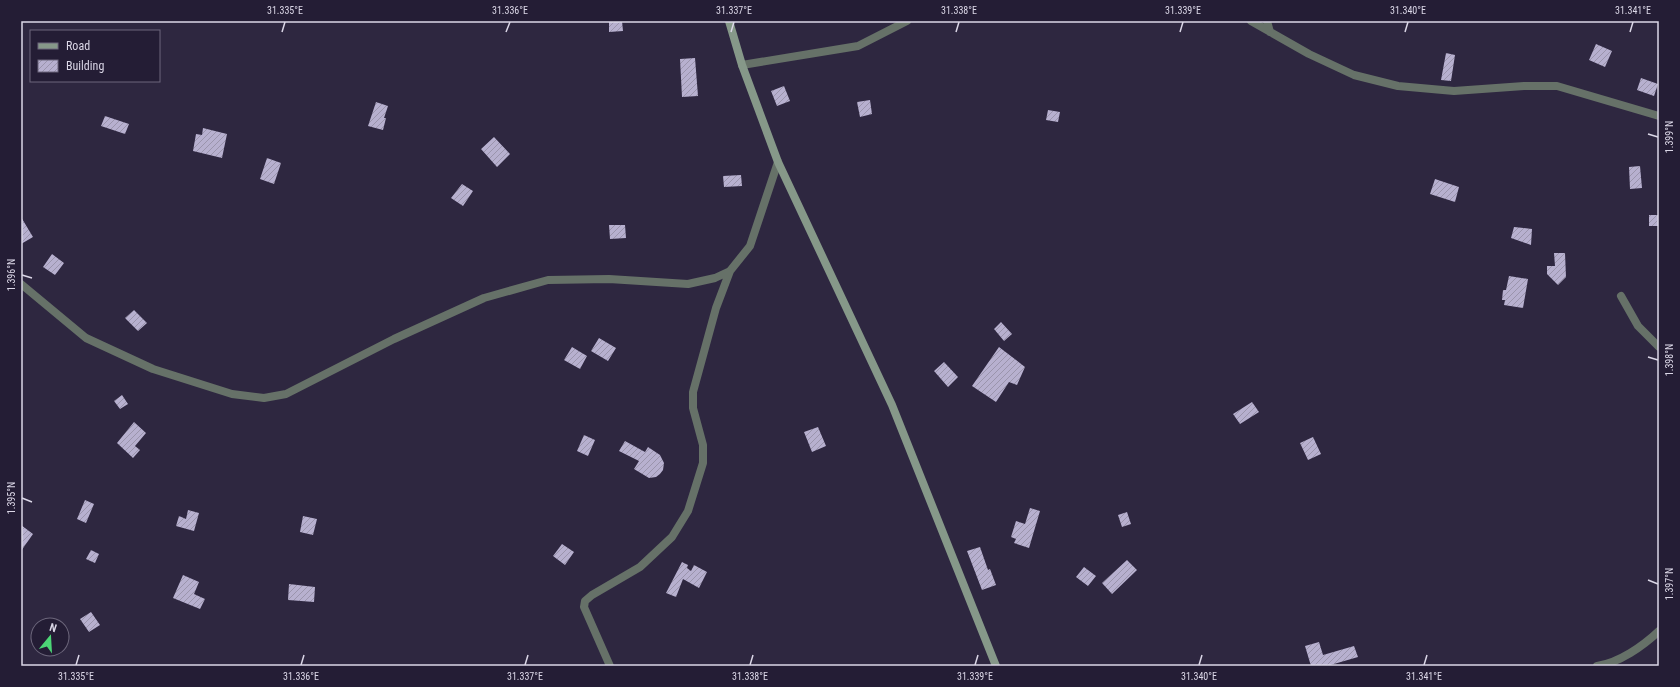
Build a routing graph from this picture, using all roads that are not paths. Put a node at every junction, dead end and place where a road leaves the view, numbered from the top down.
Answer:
1 (729, 21) edge
2 (907, 21) edge
3 (1251, 21) edge
4 (1268, 21) edge
5 (1270, 32) junction
6 (742, 65) junction
7 (1659, 116) edge
8 (778, 162) junction
9 (730, 271) junction
10 (21, 284) edge
11 (1621, 296) dead end
12 (1659, 347) edge
13 (1659, 631) edge
14 (610, 666) edge
15 (996, 666) edge
16 (1597, 666) edge

1 - 6 street
2 - 6 street
3 - 5 street
4 - 5 street
5 - 7 street
6 - 8 street
8 - 9 street
8 - 15 street
9 - 10 street
9 - 14 street
11 - 12 street
13 - 16 street

